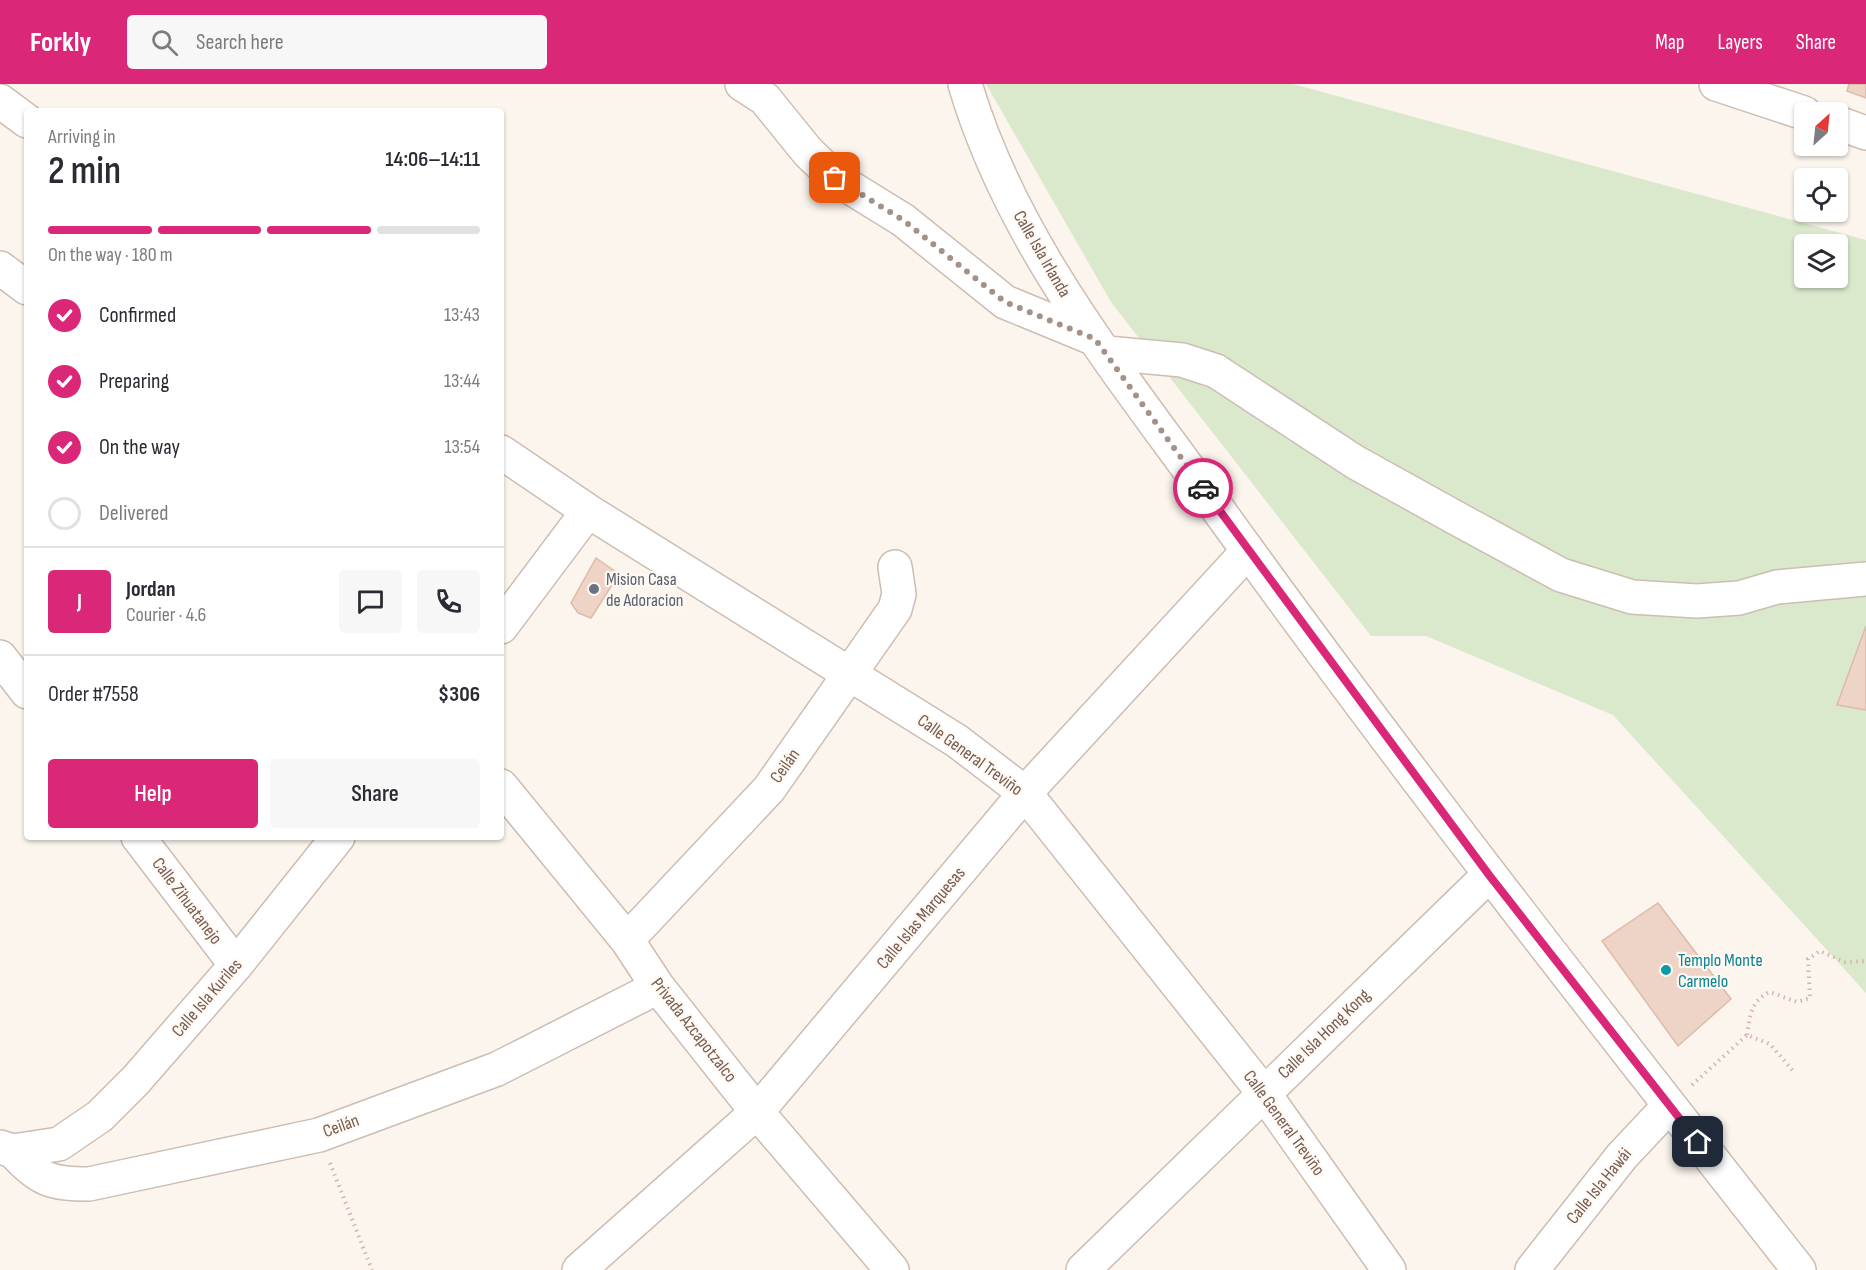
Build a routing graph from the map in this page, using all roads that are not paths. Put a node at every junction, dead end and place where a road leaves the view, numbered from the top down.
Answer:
1 (742, 84) edge
2 (965, 84) edge
3 (1716, 84) edge
4 (1788, 100) edge
5 (0, 101) edge
6 (24, 120) edge
7 (1848, 127) edge
8 (1866, 133) edge
9 (0, 268) edge
10 (24, 286) edge
11 (1101, 346) junction
12 (504, 454) edge
13 (588, 511) junction
14 (1248, 551) junction
15 (895, 567) dead end
16 (1866, 579) edge
17 (504, 623) edge
18 (0, 657) edge
19 (851, 673) junction
20 (19, 690) edge
21 (504, 790) edge
22 (1025, 793) junction
23 (140, 840) edge
24 (336, 840) edge
25 (1489, 875) junction
26 (627, 940) junction
27 (236, 965) junction
28 (658, 987) junction
29 (1263, 1092) junction
30 (1669, 1106) junction
31 (757, 1112) junction
32 (6, 1149) edge
33 (579, 1270) edge
34 (892, 1270) edge
35 (1083, 1270) edge
36 (1389, 1270) edge
37 (1532, 1270) edge
38 (1799, 1270) edge

1 - 11 street
2 - 11 street, Calle Isla Irlanda
3 - 4 street
5 - 6 street
7 - 8 street
9 - 10 street
11 - 14 street, Calle Isla Irlanda
11 - 16 street
12 - 13 street, Calle General Treviño
13 - 17 street
13 - 19 street, Calle General Treviño
14 - 22 street, Calle Islas Marquesas
14 - 25 street, Calle Isla Irlanda
15 - 19 street, Ceilán
18 - 20 street
19 - 22 street, Calle General Treviño
19 - 26 street, Ceilán
21 - 26 street, Privada Azcapotzalco
22 - 29 street, Calle General Treviño
22 - 31 street, Calle Islas Marquesas
23 - 27 street, Calle Zihuatanejo
24 - 27 street, Calle Isla Kuriles
25 - 29 street, Calle Isla Hong Kong
25 - 30 street, Calle Isla Irlanda
26 - 28 street, Privada Azcapotzalco
27 - 32 street, Calle Isla Kuriles
28 - 31 street, Privada Azcapotzalco
28 - 32 street, Ceilán
29 - 35 street, Calle Isla Hong Kong
29 - 36 street, Calle General Treviño
30 - 37 street, Calle Isla Hawái
30 - 38 street, Calle Isla Irlanda
31 - 33 street, Calle Islas Marquesas
31 - 34 street, Privada Azcapotzalco

